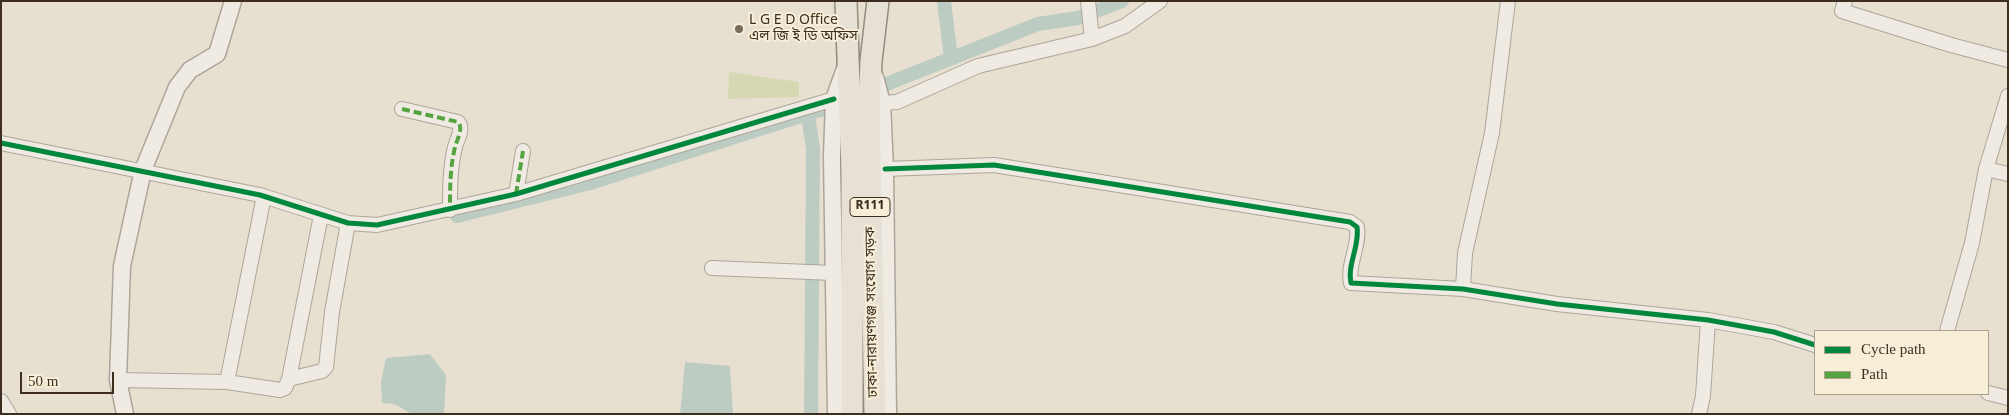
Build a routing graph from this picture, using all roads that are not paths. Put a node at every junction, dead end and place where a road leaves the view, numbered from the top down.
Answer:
1 (233, 1) edge
2 (846, 1) edge
3 (878, 1) edge
4 (1088, 1) edge
5 (1160, 1) edge
6 (1508, 1) edge
7 (1845, 1) edge
8 (1092, 38) junction
9 (848, 58) junction
10 (2008, 60) edge
11 (871, 61) junction
12 (2008, 96) edge
13 (834, 99) junction
14 (882, 103) junction
15 (402, 109) dead end
16 (1, 143) edge
17 (523, 151) dead end
18 (885, 169) junction
19 (143, 170) junction
20 (1986, 170) junction
21 (2008, 174) edge
22 (516, 194) junction
23 (264, 196) junction
24 (450, 210) junction
25 (321, 215) junction
26 (348, 223) junction
27 (712, 268) dead end
28 (829, 273) junction
29 (1463, 288) junction
30 (1708, 320) junction
31 (1947, 330) edge
32 (1814, 345) edge
33 (289, 379) junction
34 (118, 380) junction
35 (227, 382) junction
36 (1989, 393) edge
37 (2008, 398) edge
38 (1, 400) edge
39 (9, 414) edge
40 (125, 414) edge
41 (836, 414) edge
42 (852, 414) edge
43 (875, 414) edge
44 (888, 414) edge
45 (1699, 414) edge

1 - 19 street
2 - 9 main road, ঢাকা-নারায়ণগঞ্জ সংযোগ সড়ক / R111
3 - 11 main road, ঢাকা-নারায়ণগঞ্জ সংযোগ সড়ক / R111
4 - 8 street
5 - 8 street
6 - 29 street
7 - 10 street
8 - 14 street
9 - 13 street
9 - 42 main road, ঢাকা-নারায়ণগঞ্জ সংযোগ সড়ক / R111
11 - 14 street
11 - 43 main road, ঢাকা-নারায়ণগঞ্জ সংযোগ সড়ক / R111
12 - 20 street
13 - 22 street
13 - 28 street
14 - 18 street
15 - 24 street
16 - 19 street
17 - 22 street
18 - 29 street
18 - 44 street
19 - 23 street
19 - 34 street
20 - 21 street
20 - 31 street
22 - 24 street
23 - 25 street
23 - 35 street
24 - 26 street
25 - 26 street
25 - 33 street
26 - 33 street
27 - 28 street
28 - 41 street
29 - 30 street
30 - 32 street
30 - 45 street
33 - 35 street
34 - 35 street
34 - 40 street
36 - 37 street
38 - 39 street

